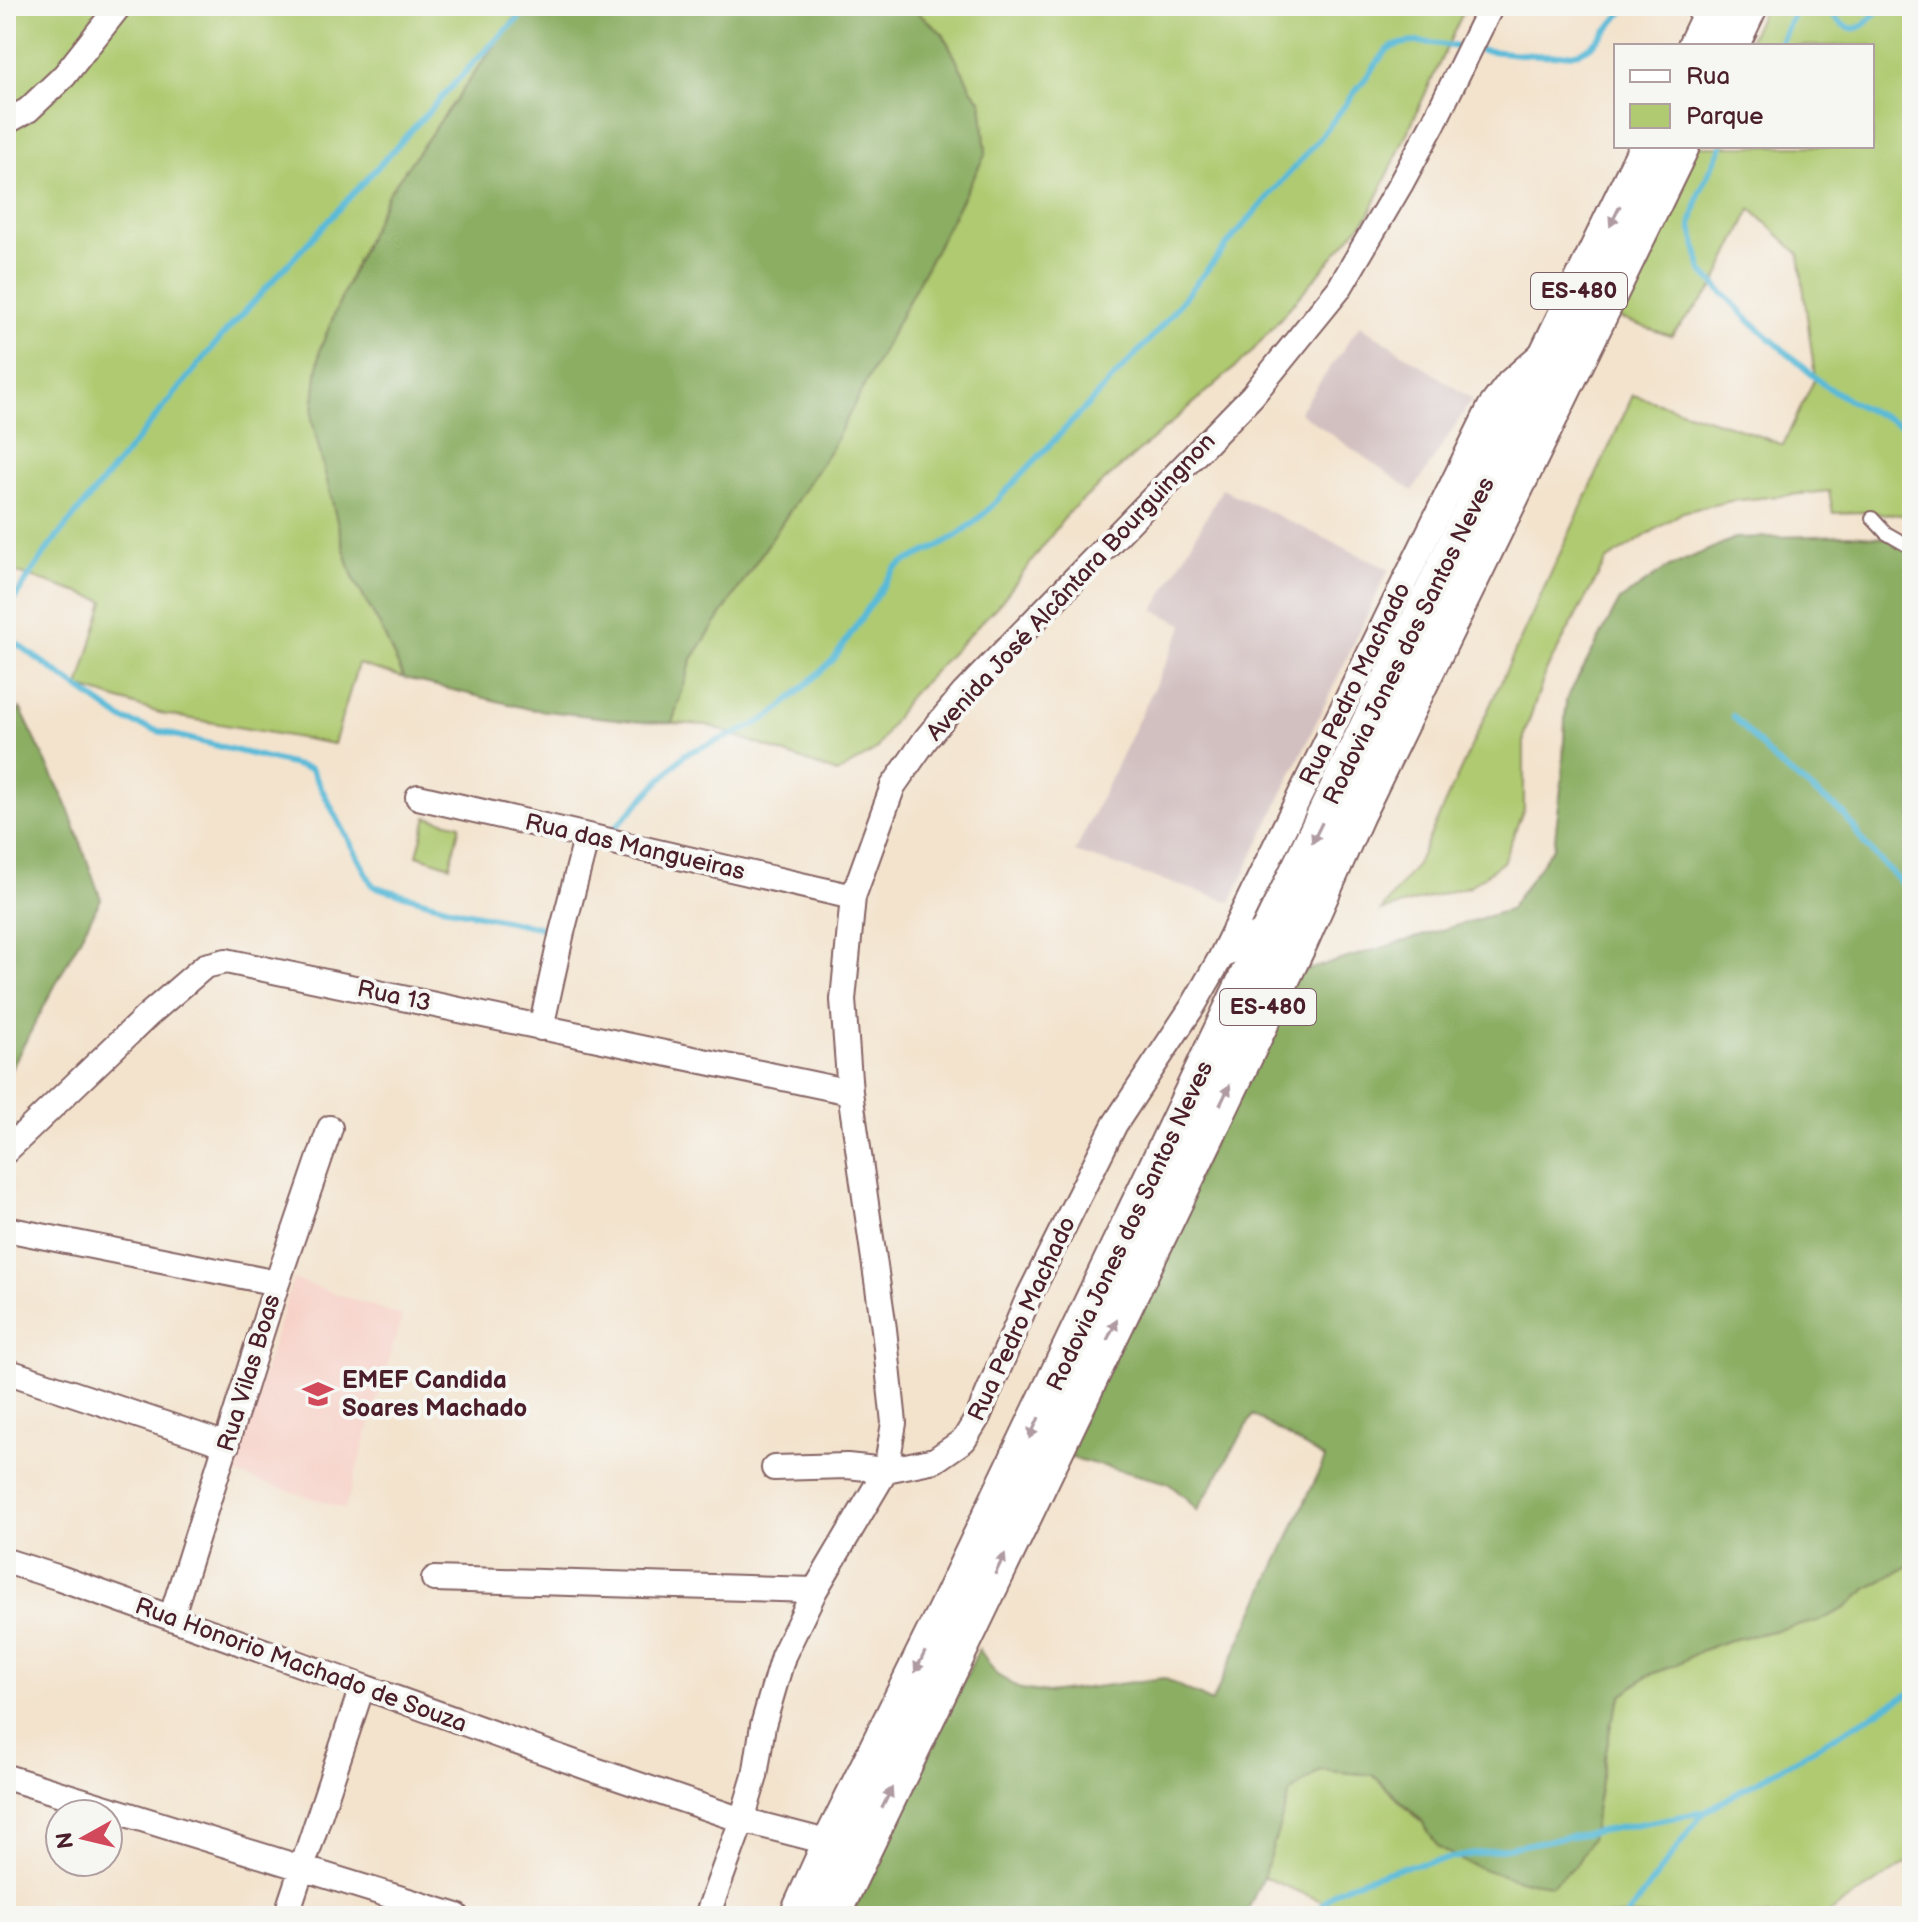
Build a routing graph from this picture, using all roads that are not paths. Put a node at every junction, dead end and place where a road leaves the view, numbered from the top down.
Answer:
1 (119, 6) edge
2 (1491, 6) edge
3 (1715, 6) edge
4 (1749, 6) edge
5 (1697, 44) edge
6 (1731, 44) edge
7 (6, 122) edge
8 (1647, 148) edge
9 (1680, 148) edge
10 (1556, 340) junction
11 (1872, 518) dead end
12 (1912, 548) edge
13 (418, 797) dead end
14 (587, 836) junction
15 (853, 897) junction
16 (1271, 928) junction
17 (1220, 959) junction
18 (541, 1028) junction
19 (850, 1092) junction
20 (330, 1128) dead end
21 (6, 1151) edge
22 (6, 1229) edge
23 (277, 1283) junction
24 (6, 1371) edge
25 (227, 1445) junction
26 (774, 1468) dead end
27 (886, 1470) junction
28 (6, 1561) edge
29 (434, 1579) dead end
30 (815, 1590) junction
31 (171, 1618) junction
32 (362, 1687) junction
33 (6, 1777) edge
34 (742, 1820) junction
35 (831, 1843) junction
36 (302, 1869) junction
37 (286, 1916) edge
38 (457, 1916) edge
39 (707, 1916) edge
40 (798, 1916) edge
41 (831, 1916) edge

1 - 7 street
2 - 15 street, Avenida José Alcântara Bourguingnon
3 - 5 main road
4 - 6 main road
8 -> 10 main road, Rodovia Jones dos Santos Neves / ES-480
41 -> 9 main road, Rodovia Jones dos Santos Neves / ES-480
10 -> 16 main road, Rodovia Jones dos Santos Neves / ES-480
10 - 17 street, Rua Pedro Machado
11 - 12 lane
13 - 14 street, Rua das Mangueiras
14 - 15 street, Rua das Mangueiras
14 - 18 street
15 - 19 street, Avenida José Alcântara Bourguingnon
16 - 17 street, Rua Pedro Machado
16 -> 35 main road, Rodovia Jones dos Santos Neves / ES-480
17 - 27 street, Rua Pedro Machado
18 - 19 street, Rua 13
18 - 21 street, Rua 13
19 - 27 street, Avenida José Alcântara Bourguingnon
20 - 23 street, Rua Vilas Boas
22 - 23 street
23 - 25 street, Rua Vilas Boas
24 - 25 street
25 - 31 street, Rua Vilas Boas
26 - 27 street, Rua Pedro Machado
27 - 30 street
28 - 31 street, Rua Honorio Machado de Souza
29 - 30 street
30 - 34 street
31 - 32 street, Rua Honorio Machado de Souza
32 - 34 street, Rua Honorio Machado de Souza
32 - 36 street
33 - 36 street
34 - 35 street, Rua Honorio Machado de Souza
34 - 39 street
35 - 40 main road, Rodovia Jones dos Santos Neves / ES-480
36 - 37 street
36 - 38 street

